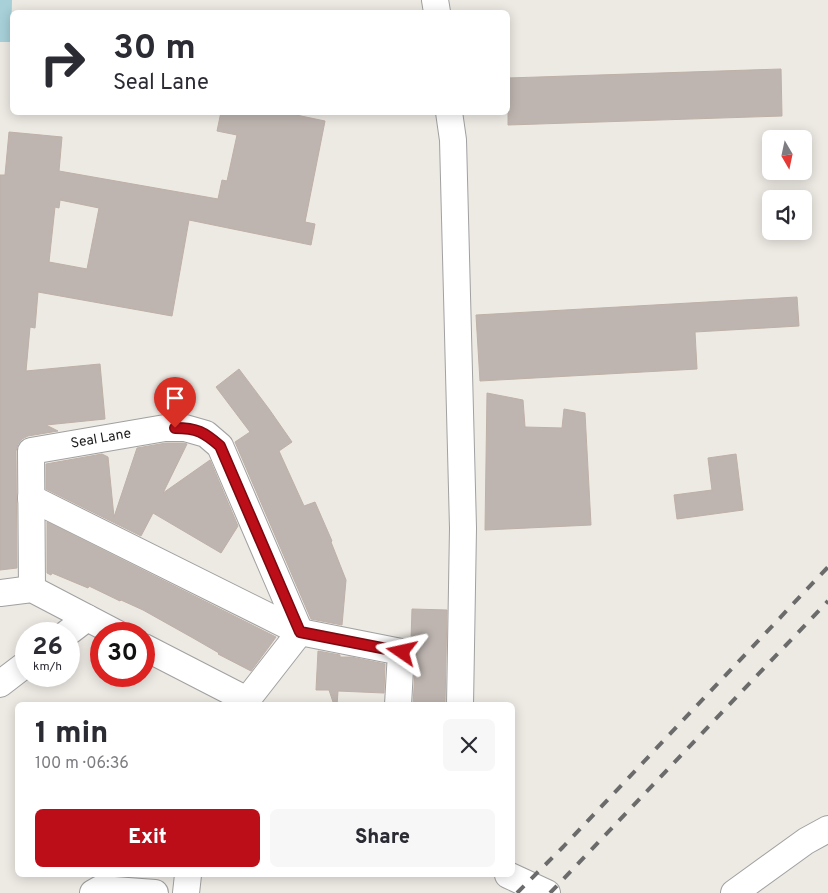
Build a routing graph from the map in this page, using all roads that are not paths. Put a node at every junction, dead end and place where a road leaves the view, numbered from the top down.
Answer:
1 (450, 115) edge
2 (31, 498) junction
3 (32, 589) junction
4 (0, 593) edge
5 (87, 618) junction
6 (95, 622) edge
7 (80, 623) edge
8 (300, 632) junction
9 (155, 653) edge
10 (15, 672) edge
11 (0, 684) edge
12 (247, 702) edge
13 (398, 702) edge
14 (460, 702) edge
15 (828, 829) edge
16 (188, 877) edge
17 (512, 877) edge
18 (93, 893) edge
19 (155, 893) edge
20 (186, 893) edge
21 (547, 893) edge
22 (734, 893) edge

1 - 14 street
2 - 3 street, Seal Lane
2 - 8 street
2 - 8 street, Seal Lane
3 - 4 street
3 - 5 street
5 - 6 street
5 - 7 street
8 - 12 street
8 - 13 street
9 - 12 street
10 - 11 street
15 - 22 street
16 - 20 street
17 - 21 street
18 - 19 street

